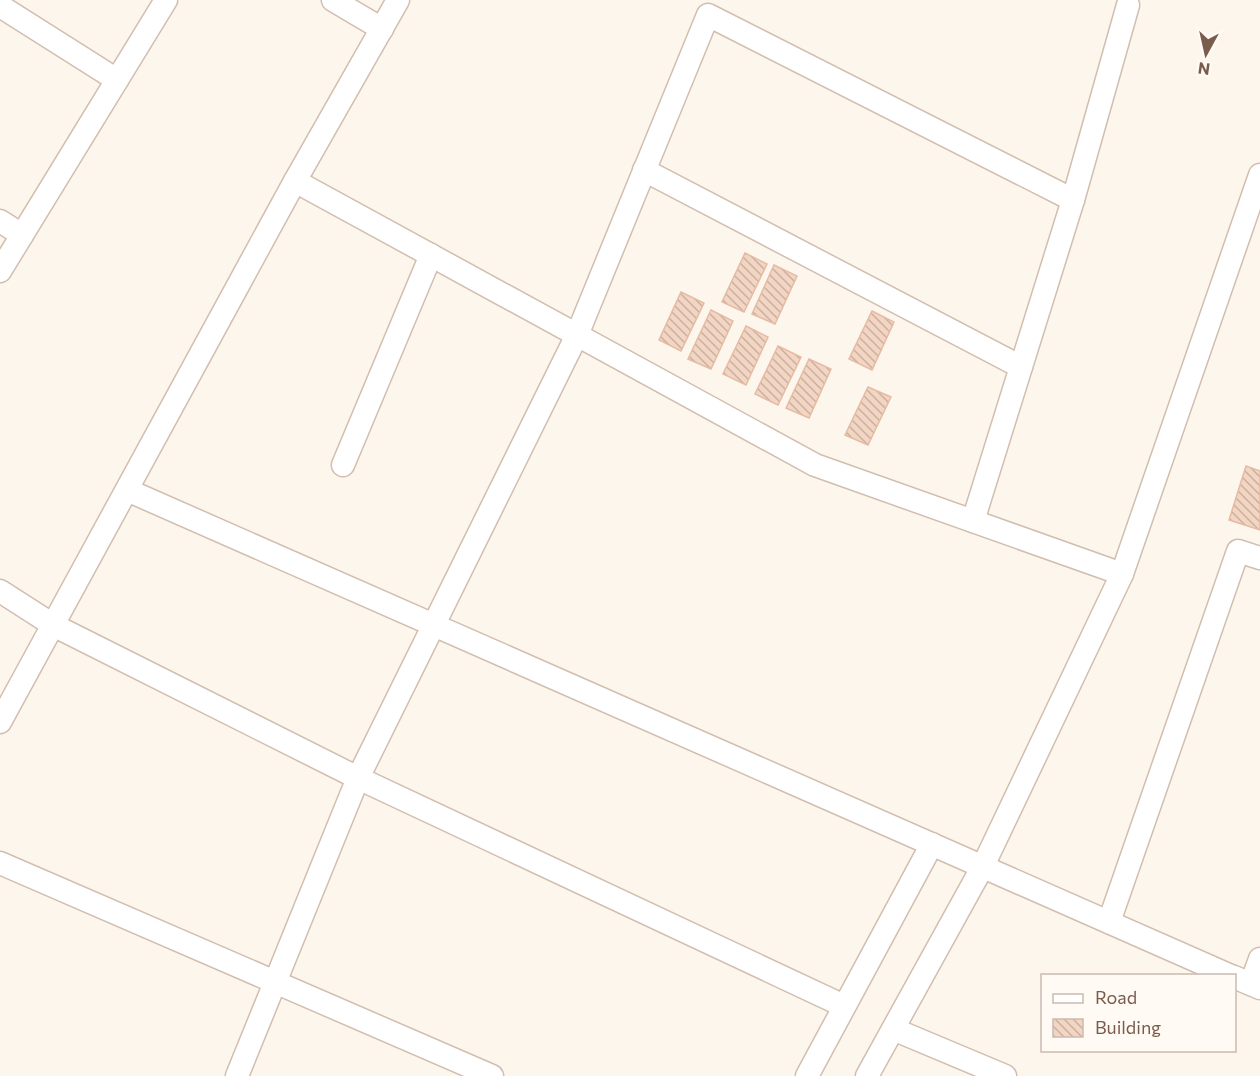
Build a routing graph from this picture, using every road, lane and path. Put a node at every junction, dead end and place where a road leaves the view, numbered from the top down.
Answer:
1 (166, 0) edge
2 (333, 0) edge
3 (398, 0) edge
4 (1128, 5) dead end
5 (0, 6) edge
6 (382, 29) junction
7 (117, 80) junction
8 (644, 170) junction
9 (1260, 175) edge
10 (295, 181) junction
11 (1073, 201) junction
12 (0, 221) edge
13 (22, 235) junction
14 (430, 255) junction
15 (0, 271) edge
16 (577, 335) junction
17 (1021, 367) junction
18 (343, 465) dead end
19 (126, 490) junction
20 (973, 521) junction
21 (1260, 558) edge
22 (1122, 574) junction
23 (0, 591) edge
24 (53, 625) junction
25 (434, 625) junction
26 (0, 722) edge
27 (358, 778) junction
28 (936, 845) junction
29 (0, 863) edge
30 (978, 864) junction
31 (1109, 922) junction
32 (1260, 959) edge
33 (1228, 974) edge
34 (1244, 981) edge
35 (274, 982) junction
36 (844, 1006) junction
37 (893, 1029) junction
38 (237, 1076) edge
39 (492, 1076) edge
40 (807, 1076) edge
41 (867, 1076) edge
42 (1005, 1076) edge

1 - 7 street
2 - 6 street
3 - 6 street
4 - 11 street
5 - 7 street
6 - 10 street
7 - 13 street
8 - 11 street
8 - 16 street
8 - 17 street
9 - 22 street
10 - 14 street
10 - 19 street
11 - 17 street
12 - 13 street
13 - 15 street
14 - 16 street
14 - 18 street
16 - 20 street
16 - 25 street
17 - 20 street
19 - 24 street
19 - 25 street
20 - 22 street
21 - 31 street
22 - 30 street
23 - 24 street
24 - 26 street
24 - 27 street
25 - 27 street
25 - 28 street
27 - 35 street
27 - 36 street
28 - 30 street
28 - 36 street
29 - 35 street
30 - 31 street
30 - 37 street
31 - 33 street
32 - 34 street
35 - 38 street
35 - 39 street
36 - 40 street
37 - 41 street
37 - 42 street

